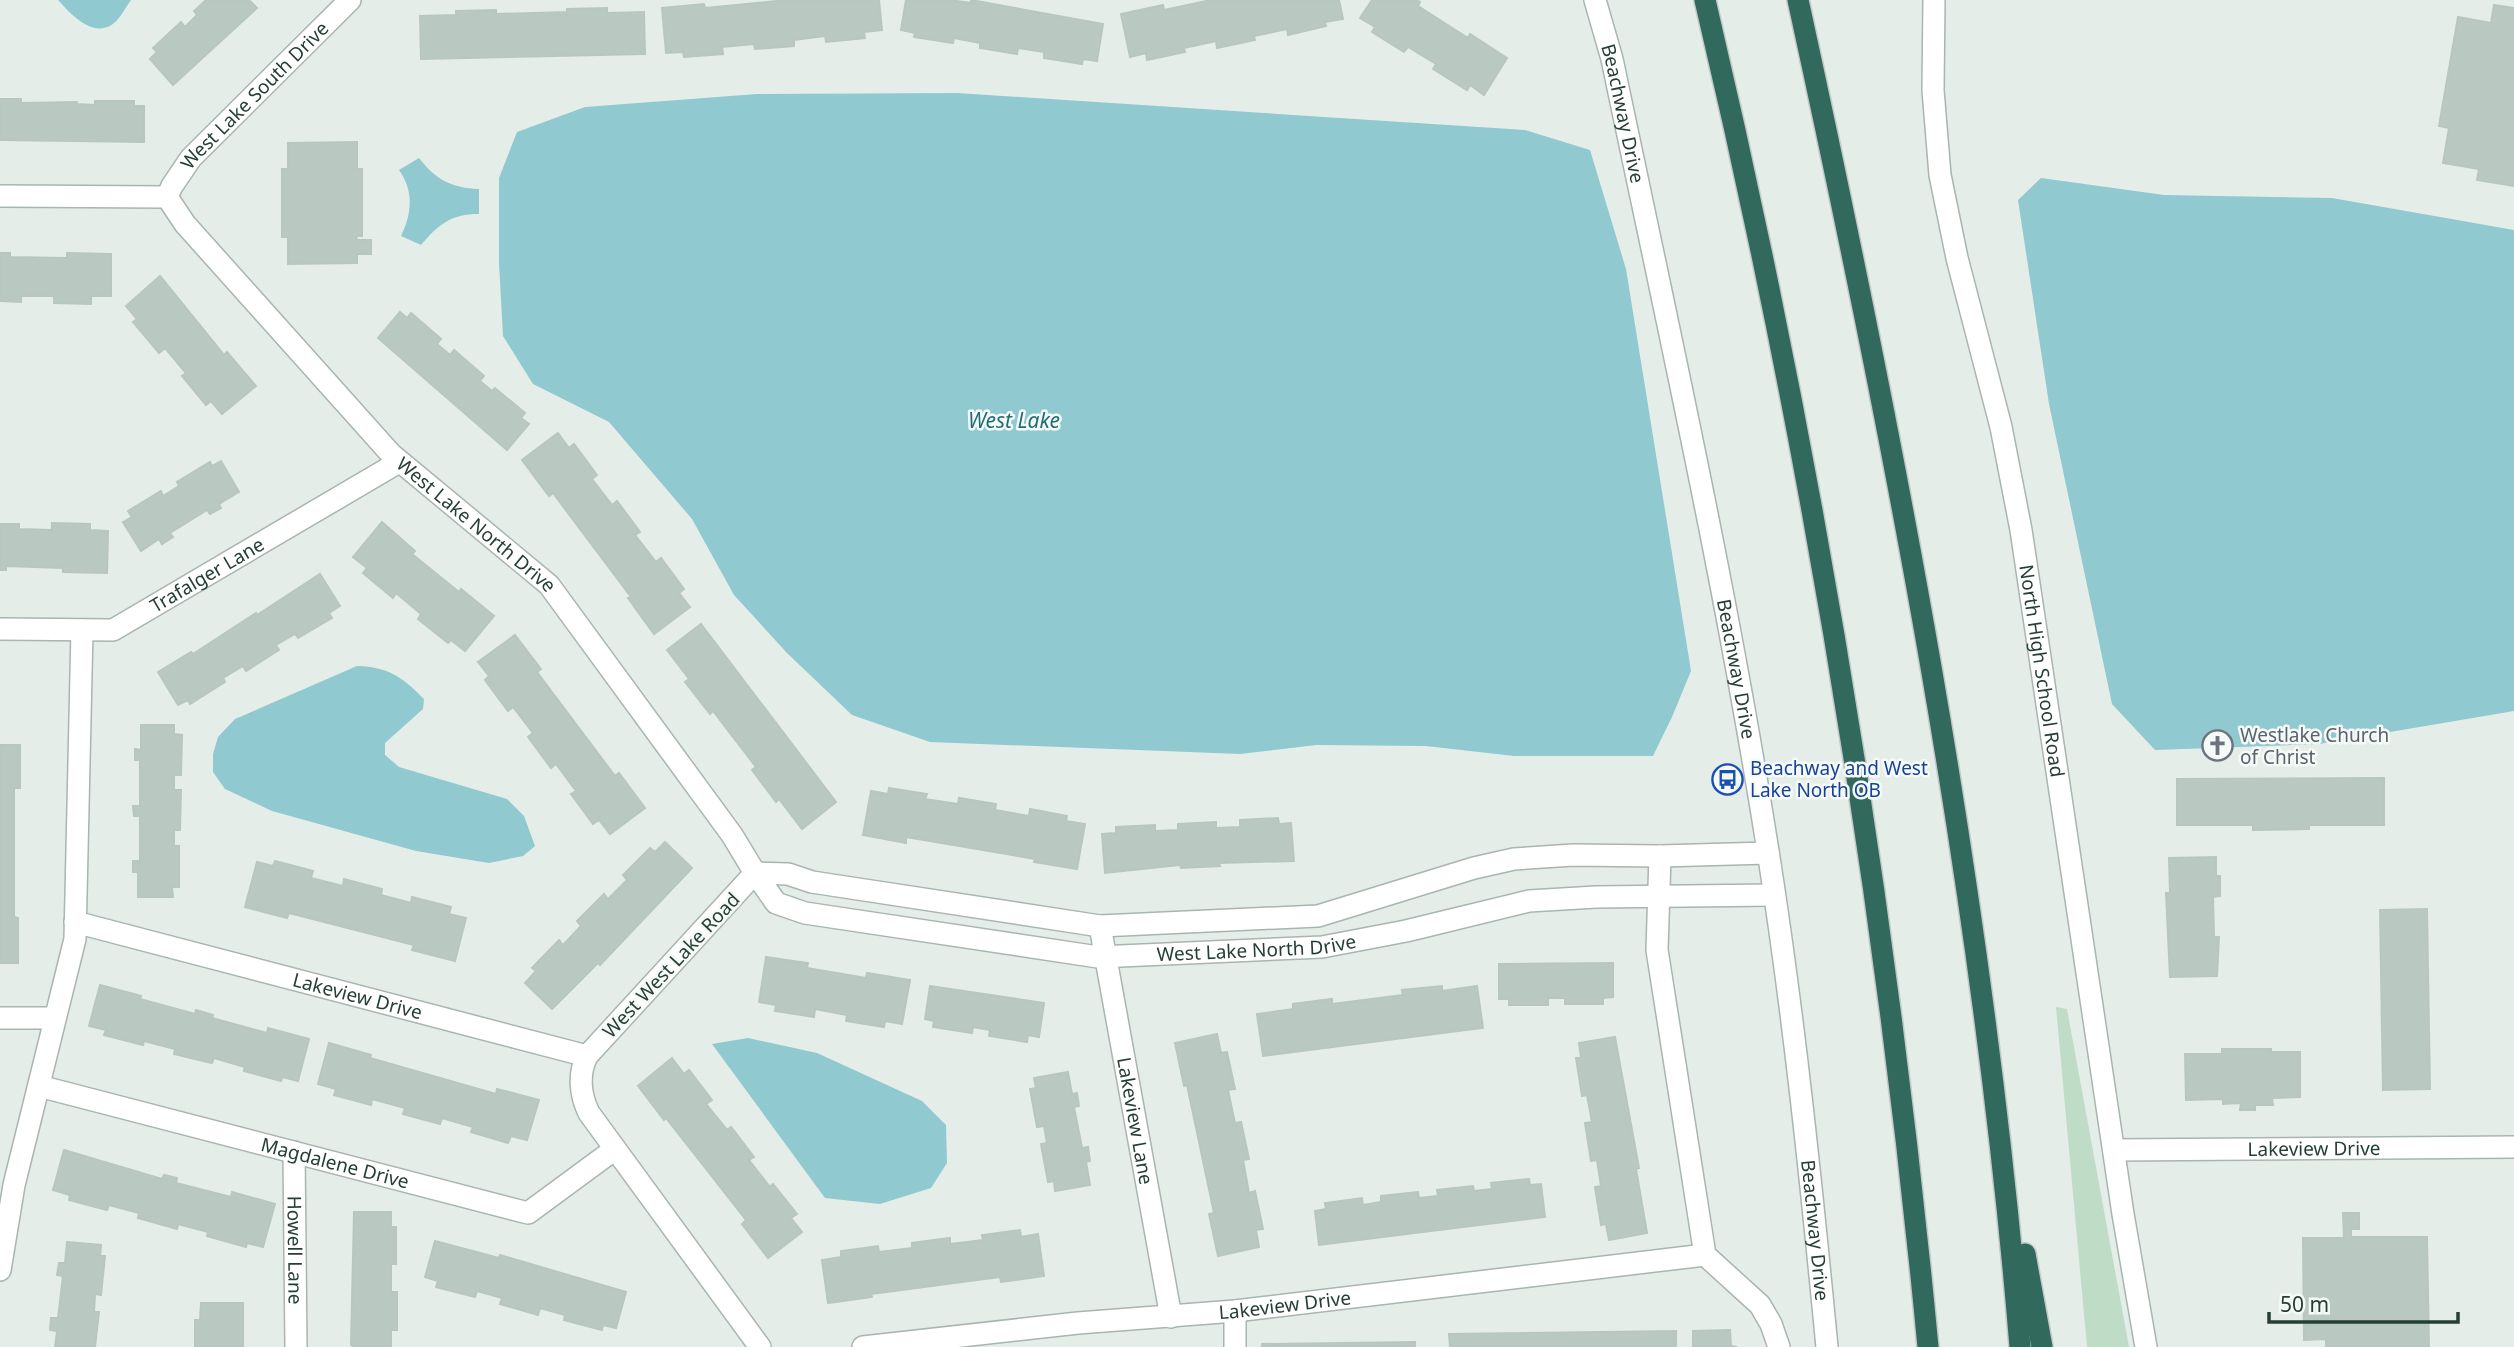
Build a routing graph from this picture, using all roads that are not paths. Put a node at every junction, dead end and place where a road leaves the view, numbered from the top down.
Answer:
1 (350, 0) edge
2 (1595, 0) edge
3 (1705, 0) edge
4 (1798, 0) edge
5 (1934, 0) edge
6 (0, 196) edge
7 (167, 197) junction
8 (399, 462) junction
9 (0, 629) edge
10 (82, 629) junction
11 (1768, 853) junction
12 (1660, 856) junction
13 (755, 873) junction
14 (1774, 895) junction
15 (1658, 897) junction
16 (75, 922) junction
17 (1100, 926) junction
18 (1105, 956) junction
19 (0, 1018) edge
20 (55, 1018) junction
21 (1989, 1052) junction
22 (587, 1056) junction
23 (39, 1086) junction
24 (2514, 1147) edge
25 (615, 1149) junction
26 (2114, 1150) junction
27 (294, 1152) junction
28 (1705, 1255) junction
29 (0, 1270) edge
30 (1235, 1311) junction
31 (1171, 1317) junction
32 (887, 1345) edge
33 (296, 1347) edge
34 (760, 1347) edge
35 (863, 1347) edge
36 (1236, 1347) edge
37 (1779, 1347) edge
38 (1827, 1347) edge
39 (1928, 1347) edge
40 (2020, 1347) edge
41 (2042, 1347) edge
42 (2146, 1347) edge

1 - 7 street, West Lake South Drive
2 - 11 street, Beachway Drive
3 - 39 highway
4 - 21 highway
5 - 26 street, North High School Road
6 - 7 street
7 - 8 street, West Lake North Drive
8 - 10 street, Trafalger Lane
8 - 13 street, West Lake North Drive
9 - 10 street, Trafalger Lane
10 - 16 street
11 - 12 street, West Lake North Drive
11 - 14 street, Beachway Drive
12 - 15 street
12 - 17 street, West Lake North Drive
13 - 17 street, West Lake North Drive
13 - 18 street, West Lake North Drive
13 - 22 street, West West Lake Road
14 - 15 street, West Lake North Drive
14 - 38 street, Beachway Drive
15 - 18 street, West Lake North Drive
15 - 28 street
16 - 20 street
16 - 22 street, Lakeview Drive
17 - 18 street, Lakeview Lane
18 - 31 street, Lakeview Lane
19 - 20 street
20 - 23 street
21 - 40 highway
21 - 41 highway
22 - 25 street
23 - 27 street, Magdalene Drive
23 - 29 street
24 - 26 street, Lakeview Drive
25 - 27 street, Magdalene Drive
25 - 34 street
26 - 42 street, North High School Road
27 - 33 street, Howell Lane
28 - 30 street, Lakeview Drive
28 - 37 street
30 - 31 street, Lakeview Drive
30 - 36 street
31 - 32 street, Lakeview Drive
32 - 35 street, Lakeview Drive

